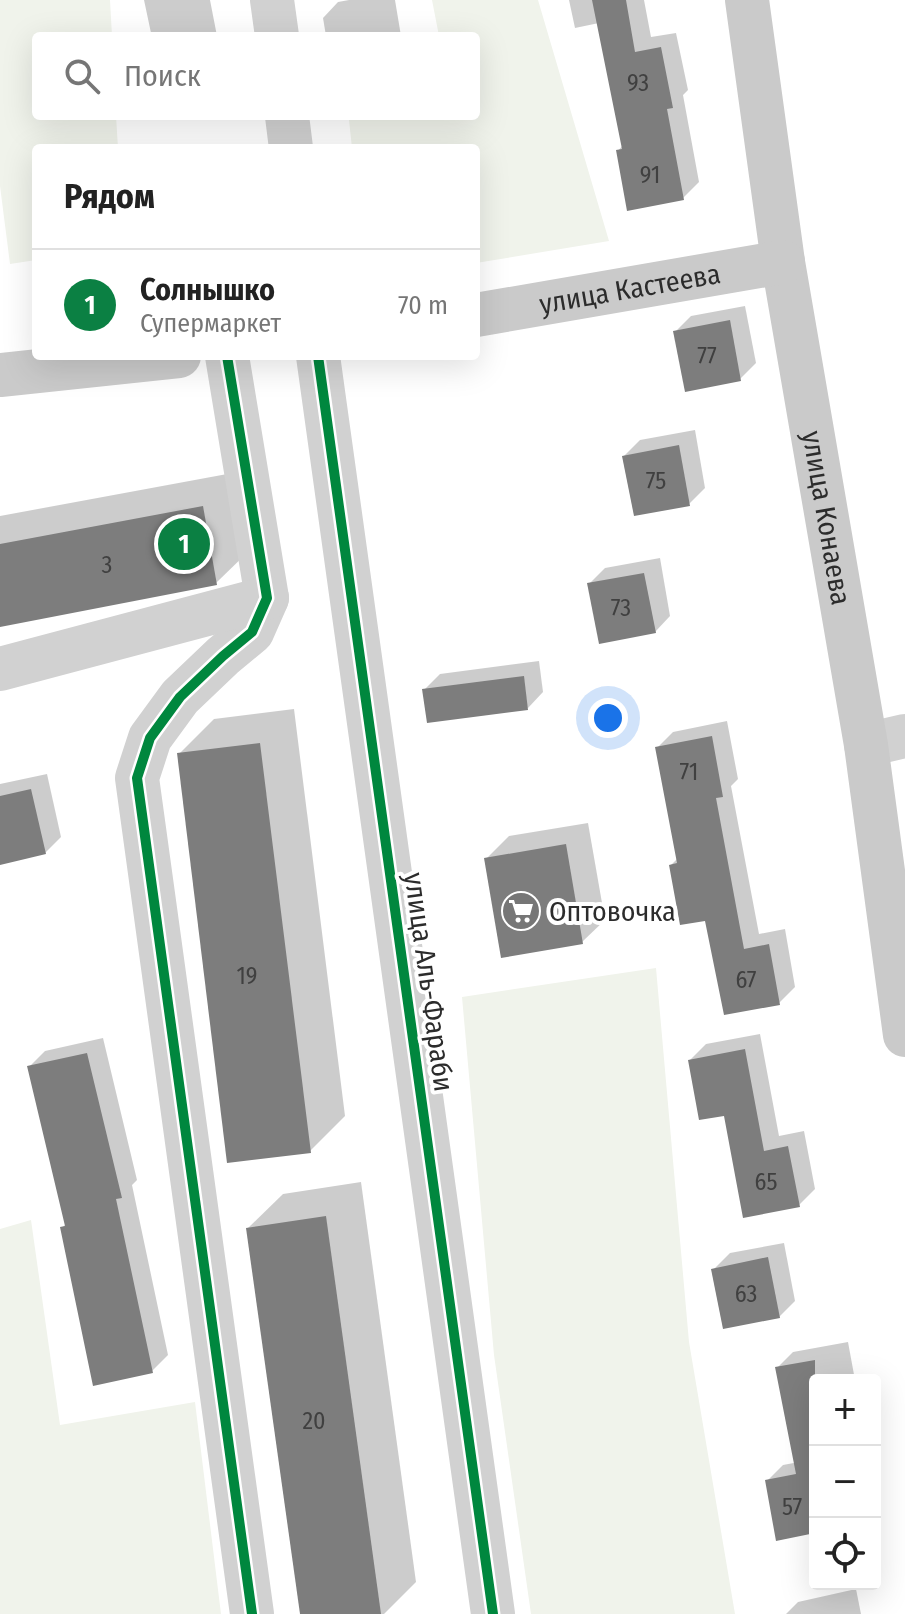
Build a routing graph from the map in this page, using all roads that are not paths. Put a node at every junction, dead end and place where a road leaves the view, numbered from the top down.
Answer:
1 (272, 0) edge
2 (747, 0) edge
3 (276, 32) edge
4 (288, 120) edge
5 (290, 144) edge
6 (783, 262) junction
7 (480, 314) edge
8 (141, 360) edge
9 (228, 360) edge
10 (319, 360) edge
11 (0, 375) edge
12 (267, 598) junction
13 (0, 669) edge
14 (886, 741) edge
15 (905, 1035) edge
16 (252, 1614) edge
17 (493, 1614) edge

1 - 3 street
2 - 6 main road, улица Конаева
4 - 5 street
6 - 7 main road, улица Кастеева
6 - 14 main road, улица Конаева
8 - 11 main road
9 - 12 street
10 - 17 street, улица Аль-Фараби
12 - 13 street
12 - 16 street
14 - 15 main road, улица Конаева

